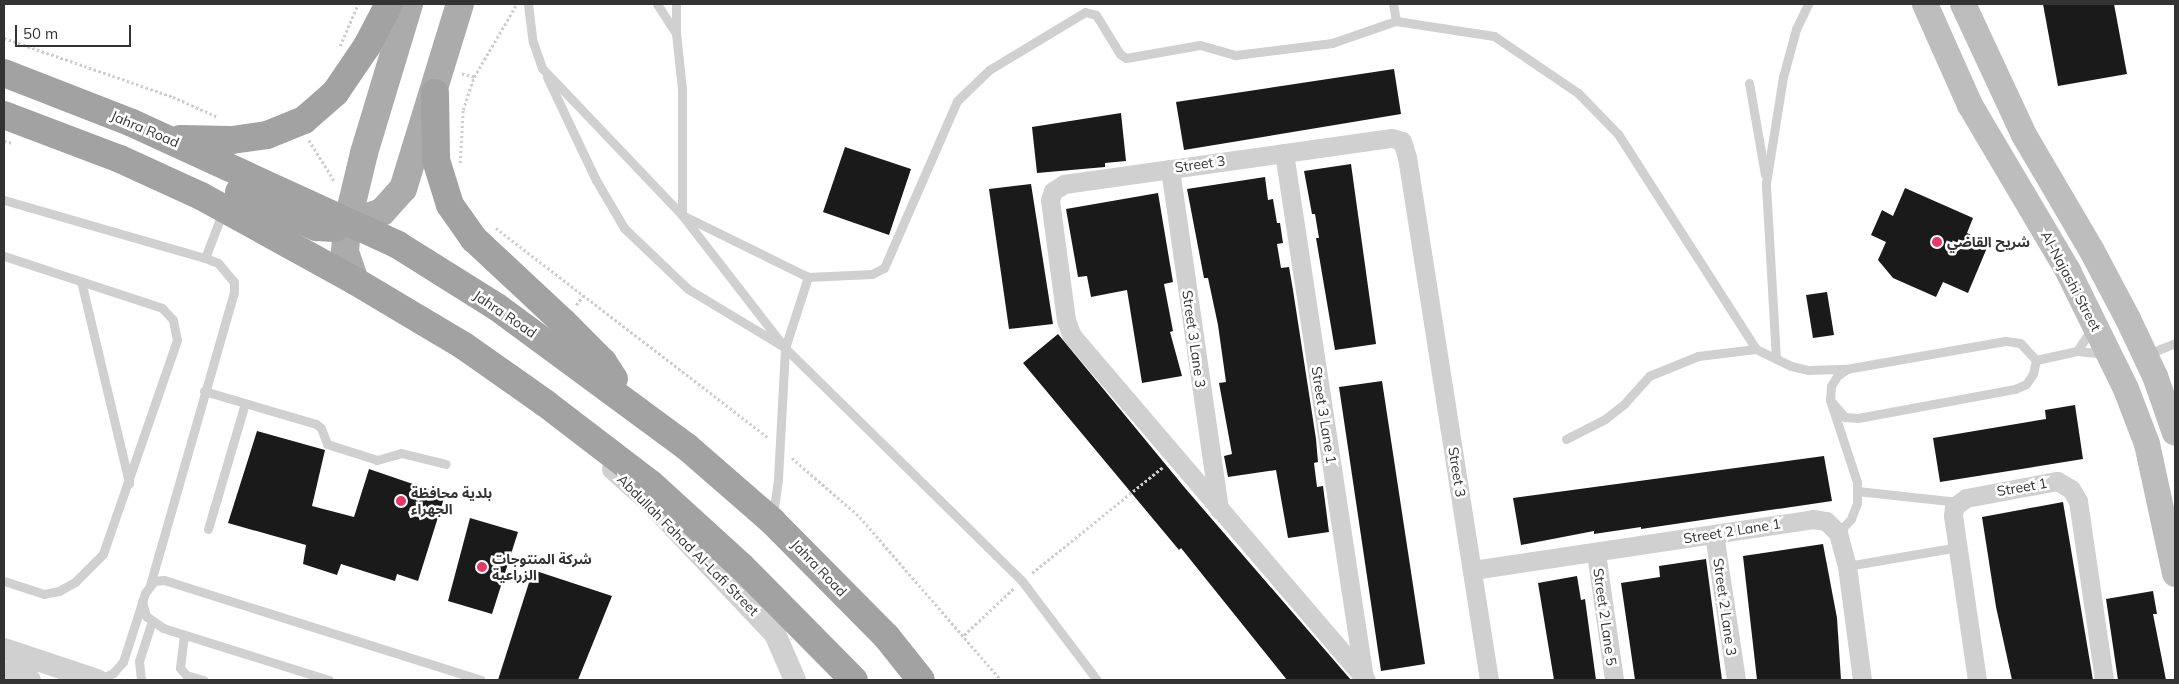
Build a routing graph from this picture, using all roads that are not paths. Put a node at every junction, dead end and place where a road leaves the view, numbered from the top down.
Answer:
1 (389, 4) edge
2 (408, 4) edge
3 (460, 4) edge
4 (528, 4) edge
5 (657, 4) edge
6 (676, 4) edge
7 (1393, 4) edge
8 (1808, 4) edge
9 (1925, 4) edge
10 (1963, 4) edge
11 (1396, 21) junction
12 (676, 33) junction
13 (542, 68) junction
14 (4, 73) edge
15 (438, 81) junction
16 (1749, 82) dead end
17 (5, 122) edge
18 (64, 138) junction
19 (170, 139) junction
20 (1284, 153) junction
21 (1170, 168) junction
22 (1766, 183) junction
23 (4, 200) edge
24 (224, 209) junction
25 (682, 216) junction
26 (320, 219) junction
27 (347, 224) junction
28 (4, 256) edge
29 (205, 258) junction
30 (808, 276) junction
31 (355, 280) junction
32 (81, 282) junction
33 (2094, 324) junction
34 (2175, 343) edge
35 (786, 348) junction
36 (1756, 349) junction
37 (2076, 350) junction
38 (2110, 354) junction
39 (2146, 356) junction
40 (1776, 359) junction
41 (2036, 360) junction
42 (1847, 369) junction
43 (517, 384) junction
44 (204, 391) junction
45 (1830, 400) junction
46 (245, 403) junction
47 (632, 405) junction
48 (2175, 433) edge
49 (1566, 439) dead end
50 (446, 464) dead end
51 (129, 483) junction
52 (1857, 491) junction
53 (1958, 502) junction
54 (1219, 509) junction
55 (772, 521) junction
56 (208, 528) dead end
57 (1838, 533) junction
58 (1714, 534) junction
59 (1958, 547) junction
60 (1596, 553) junction
61 (1847, 566) junction
62 (1473, 570) junction
63 (2175, 574) edge
64 (4, 581) edge
65 (150, 585) junction
66 (142, 601) junction
67 (151, 623) junction
68 (184, 635) junction
69 (4, 650) edge
70 (4, 672) edge
71 (1365, 679) edge
72 (30, 680) edge
73 (97, 680) edge
74 (141, 680) edge
75 (203, 680) edge
76 (329, 680) edge
77 (481, 680) edge
78 (795, 680) edge
79 (854, 680) edge
80 (921, 680) edge
81 (1097, 680) edge
82 (1490, 680) edge
83 (1614, 680) edge
84 (1736, 680) edge
85 (1862, 680) edge
86 (1977, 680) edge
87 (2104, 680) edge

1 - 19 highway
2 - 27 main road
3 - 15 main road
4 - 13 lane
5 - 12 lane
6 - 12 lane
7 - 11 lane
8 - 22 lane
9 - 33 main road, Al-Najashi Street
10 - 39 main road
11 - 30 lane
11 - 36 lane
12 - 25 lane
13 - 25 lane
13 - 35 lane
14 - 19 highway, Jahra Road
15 - 27 main road
15 - 47 highway
16 - 22 lane
17 - 18 highway
18 - 24 highway
18 - 26 highway
19 - 26 highway, Jahra Road
20 - 21 street, Street 3
20 - 62 street, Street 3
20 - 71 street, Street 3 Lane 1
21 - 54 street, Street 3 Lane 3
21 - 54 street, Street 3
22 - 40 lane
23 - 29 lane
24 - 29 lane
24 - 31 highway
25 - 30 lane
25 - 35 lane
26 - 27 highway
27 - 31 main road
27 - 47 highway, Jahra Road
28 - 32 lane
29 - 44 lane
30 - 35 lane
31 - 43 highway
32 - 51 lane
32 - 51 lane
33 - 37 lane
33 - 38 main road, Al-Najashi Street
34 - 39 lane
35 - 55 lane
35 - 81 lane
36 - 40 lane
36 - 49 lane
37 - 38 lane
37 - 41 lane
38 - 63 main road, Al-Najashi Street
39 - 48 main road
40 - 42 lane
41 - 42 lane
41 - 45 lane
42 - 45 lane
43 - 78 street, Abdullah Fahad Al-Lafi Street
43 - 79 highway
44 - 46 lane
44 - 65 lane
45 - 52 lane
46 - 50 lane
46 - 56 lane
47 - 55 highway, Jahra Road
51 - 64 lane
52 - 53 lane
52 - 57 lane
53 - 59 street
53 - 87 street, Street 1
54 - 71 street, Street 3
55 - 80 highway, Jahra Road
57 - 58 street, Street 2 Lane 1
57 - 61 street
58 - 60 street, Street 2 Lane 1
58 - 84 street, Street 2 Lane 3
59 - 61 lane
59 - 86 street
60 - 62 street, Street 2 Lane 1
60 - 83 street, Street 2 Lane 5
61 - 85 street
62 - 82 street, Street 3
65 - 66 lane
65 - 77 lane
66 - 67 lane
66 - 73 lane
67 - 68 lane
67 - 74 lane
68 - 75 lane
68 - 76 lane
69 - 73 street
70 - 72 street

